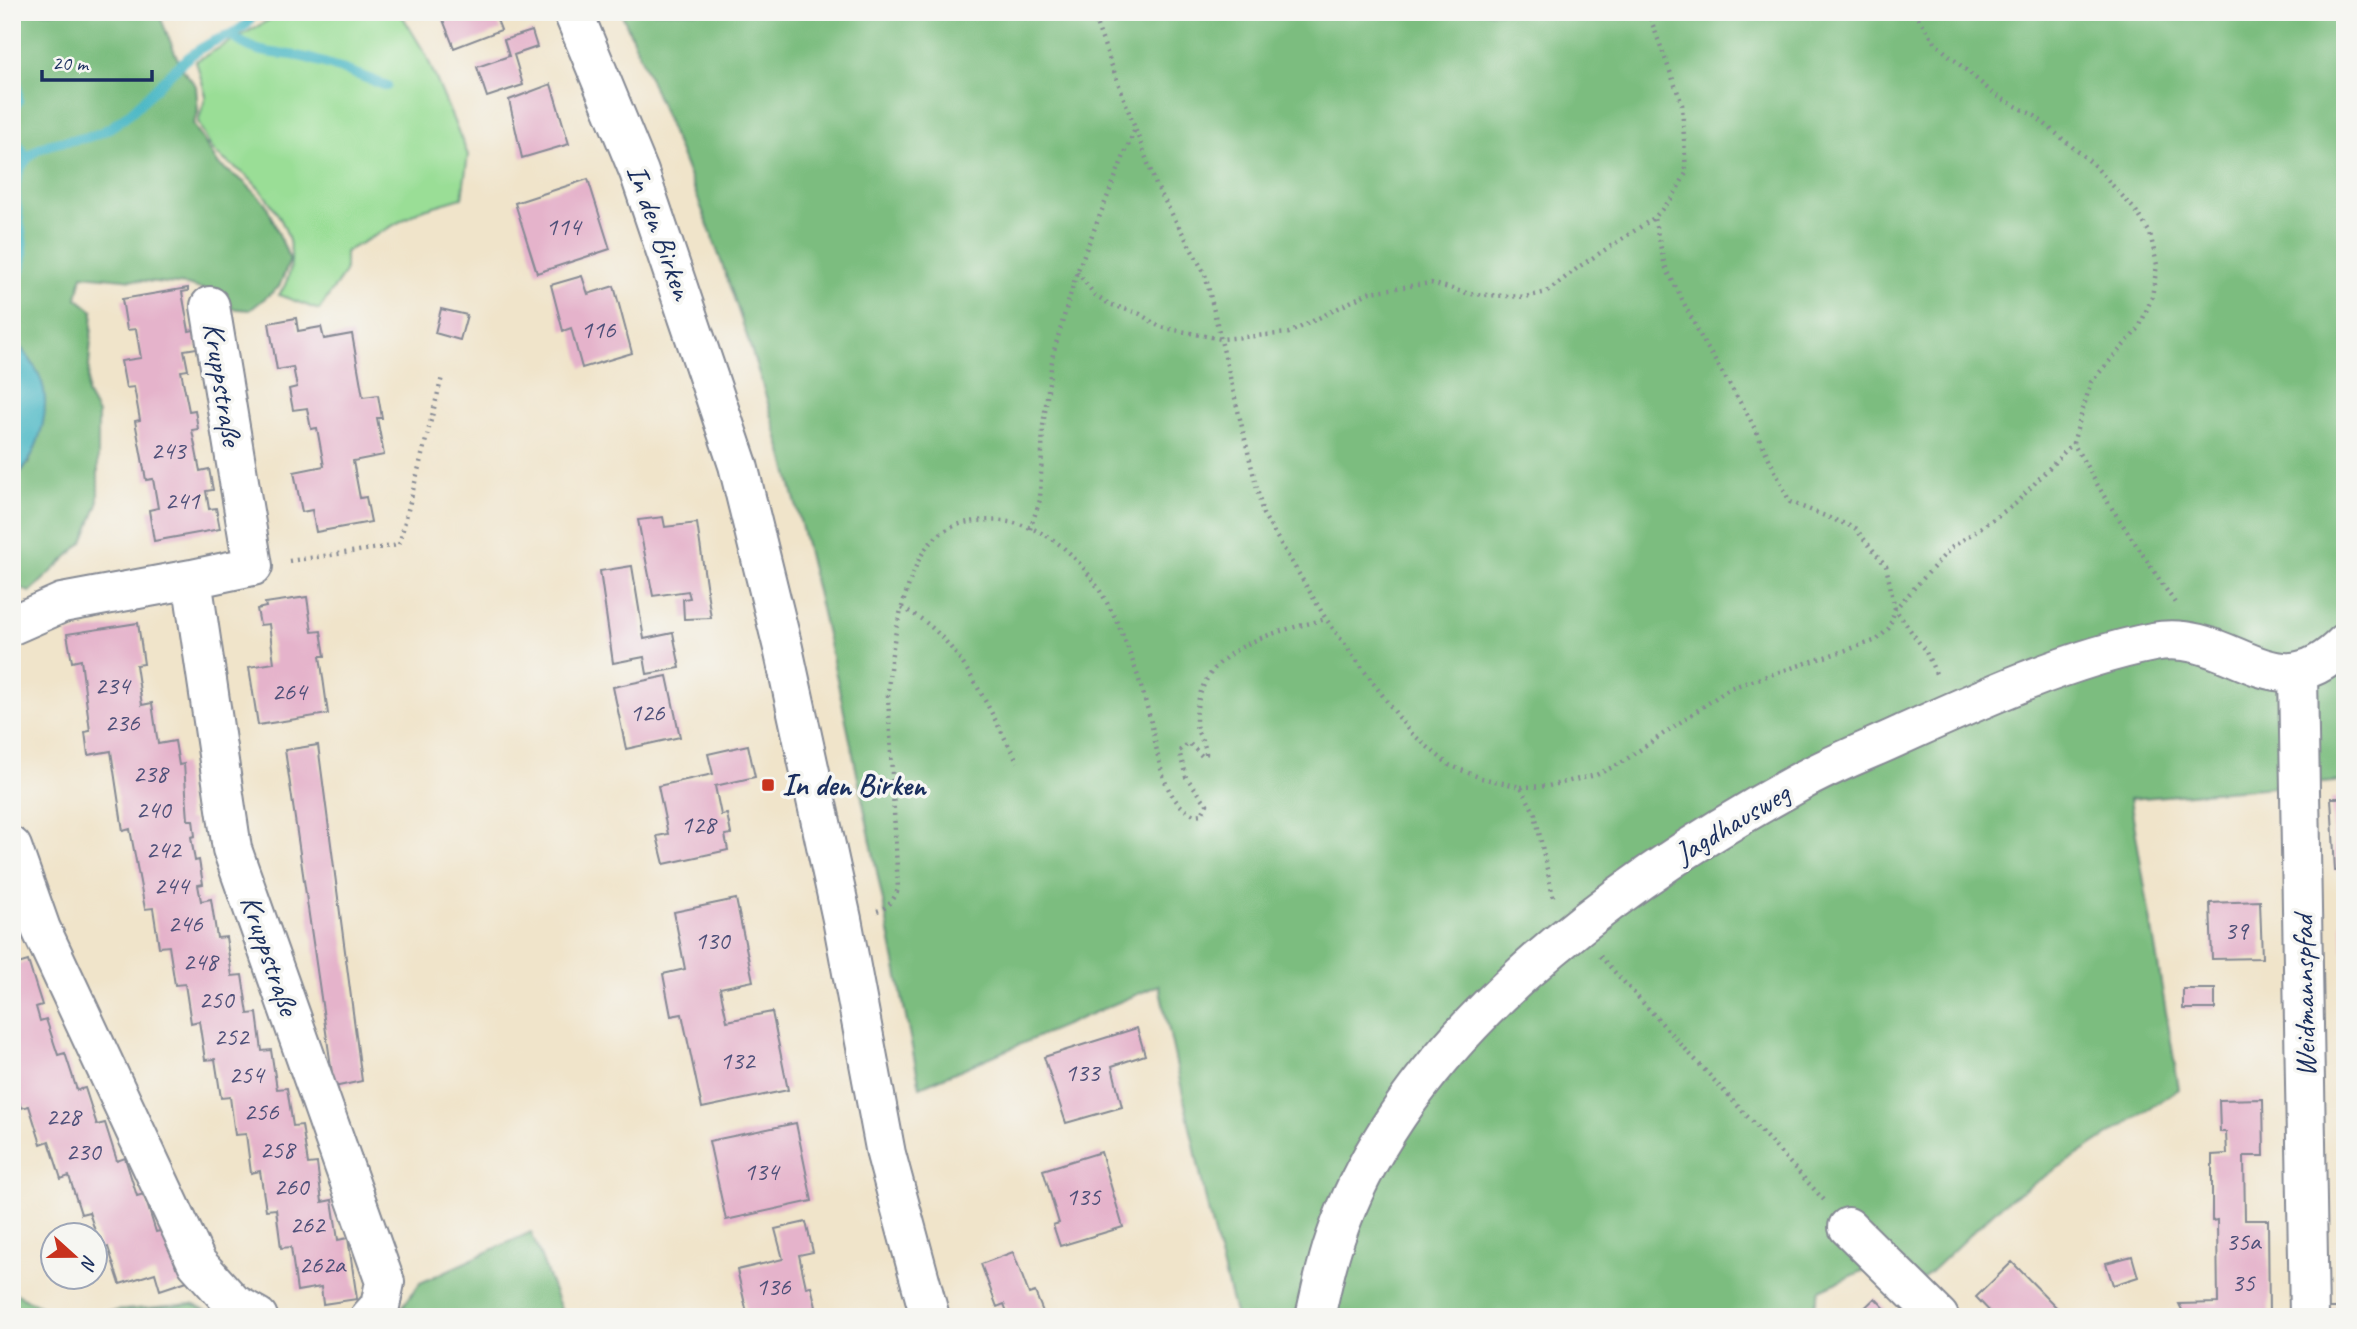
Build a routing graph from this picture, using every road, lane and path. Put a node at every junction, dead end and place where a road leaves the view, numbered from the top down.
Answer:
1 (573, 12) edge
2 (1092, 12) edge
3 (1648, 12) edge
4 (1914, 12) edge
5 (1134, 129) junction
6 (1654, 218) junction
7 (1077, 272) junction
8 (210, 306) dead end
9 (1221, 339) junction
10 (442, 377) dead end
11 (2073, 443) junction
12 (1030, 529) junction
13 (253, 566) junction
14 (192, 579) junction
15 (902, 608) junction
16 (1895, 609) junction
17 (1326, 619) junction
18 (12, 625) edge
19 (2186, 640) junction
20 (2345, 643) edge
21 (2298, 674) junction
22 (1954, 710) junction
23 (1017, 762) dead end
24 (1521, 788) junction
25 (12, 847) edge
26 (842, 919) junction
27 (1577, 931) junction
28 (1848, 1227) joint
29 (375, 1311) edge
30 (258, 1317) edge
31 (930, 1317) edge
32 (1315, 1317) edge
33 (1939, 1317) edge
34 (2309, 1317) edge

1 - 26 street, In den Birken
2 - 5 path
3 - 6 path
4 - 11 path
5 - 7 path
5 - 9 path
6 - 9 path
6 - 16 path
7 - 9 path
7 - 12 path
8 - 13 street, Kruppstraße
9 - 17 path
10 - 13 path
11 - 16 path
11 - 19 path
12 - 15 path
12 - 17 path
13 - 14 street
14 - 18 street
14 - 29 street, Kruppstraße
15 - 23 path
15 - 26 path
16 - 22 path
16 - 24 path
17 - 24 path
19 - 21 street, Jagdhausweg
19 - 22 street, Jagdhausweg
20 - 21 street
21 - 34 street, Weidmannspfad
22 - 27 street, Jagdhausweg
24 - 27 path
25 - 30 street
26 - 31 street, In den Birken
27 - 28 path
27 - 32 street, Jagdhausweg
28 - 33 street

